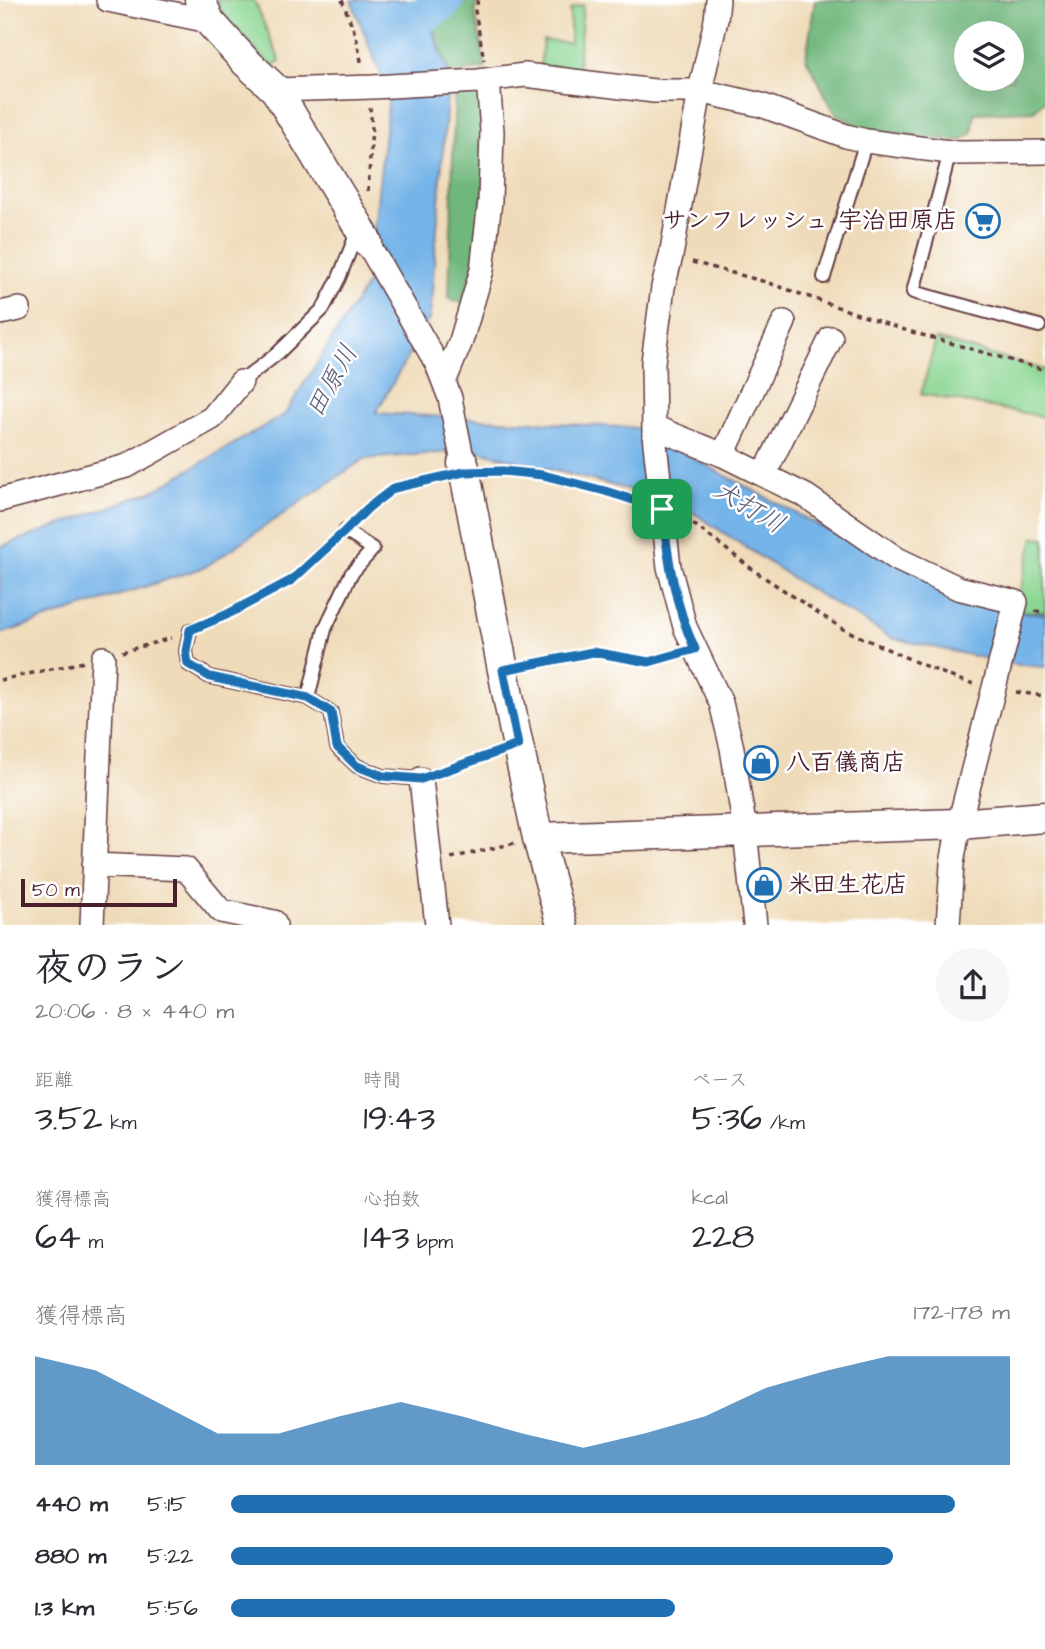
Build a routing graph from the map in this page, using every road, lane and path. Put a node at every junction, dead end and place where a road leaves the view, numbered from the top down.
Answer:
1 (108, 0) edge
2 (342, 0) edge
3 (478, 0) edge
4 (718, 0) edge
5 (204, 11) edge
6 (483, 81) junction
7 (370, 87) junction
8 (276, 90) junction
9 (700, 91) junction
10 (866, 141) junction
11 (950, 152) junction
12 (1045, 152) edge
13 (363, 234) junction
14 (671, 256) junction
15 (824, 277) dead end
16 (784, 322) dead end
17 (1039, 326) dead end
18 (831, 338) dead end
19 (1045, 370) edge
20 (444, 381) junction
21 (241, 382) joint
22 (654, 431) junction
23 (723, 455) junction
24 (464, 468) junction
25 (764, 475) junction
26 (0, 500) edge
27 (662, 505) junction
28 (345, 531) junction
29 (190, 630) junction
30 (695, 649) junction
31 (103, 658) junction
32 (503, 670) junction
33 (0, 680) edge
34 (995, 685) junction
35 (1045, 696) edge
36 (308, 698) junction
37 (518, 745) junction
38 (421, 779) junction
39 (1045, 817) edge
40 (958, 824) junction
41 (745, 831) junction
42 (538, 838) junction
43 (431, 862) junction
44 (94, 866) junction
45 (92, 925) edge
46 (275, 925) edge
47 (437, 925) edge
48 (562, 925) edge
49 (755, 925) edge
50 (948, 925) edge

1 - 5 street
2 - 7 path
3 - 6 path
4 - 9 street
5 - 8 street
6 - 7 street
6 - 9 street
6 - 20 street
7 - 8 street
7 - 13 path
8 - 13 street
9 - 10 street
9 - 14 street
10 - 11 street
10 - 15 lane
11 - 12 street
11 - 17 lane
13 - 20 street
13 - 21 lane
14 - 19 path
14 - 22 street
16 - 23 street
18 - 25 street
20 - 24 street
21 - 26 street
22 - 23 street
22 - 27 street
23 - 25 street
24 - 27 path
24 - 28 path
24 - 32 street
25 - 34 street
27 - 30 street
27 - 34 path
28 - 29 path
28 - 36 lane
29 - 31 path
29 - 36 lane
30 - 32 path
30 - 41 street
31 - 33 path
31 - 44 street
32 - 37 street
34 - 35 path
34 - 40 street
36 - 38 lane
37 - 38 path
37 - 42 street
38 - 43 street
39 - 40 street
40 - 41 street
40 - 50 street
41 - 42 street
41 - 49 street
42 - 43 path
42 - 48 street
43 - 47 street
44 - 45 street
44 - 46 street

